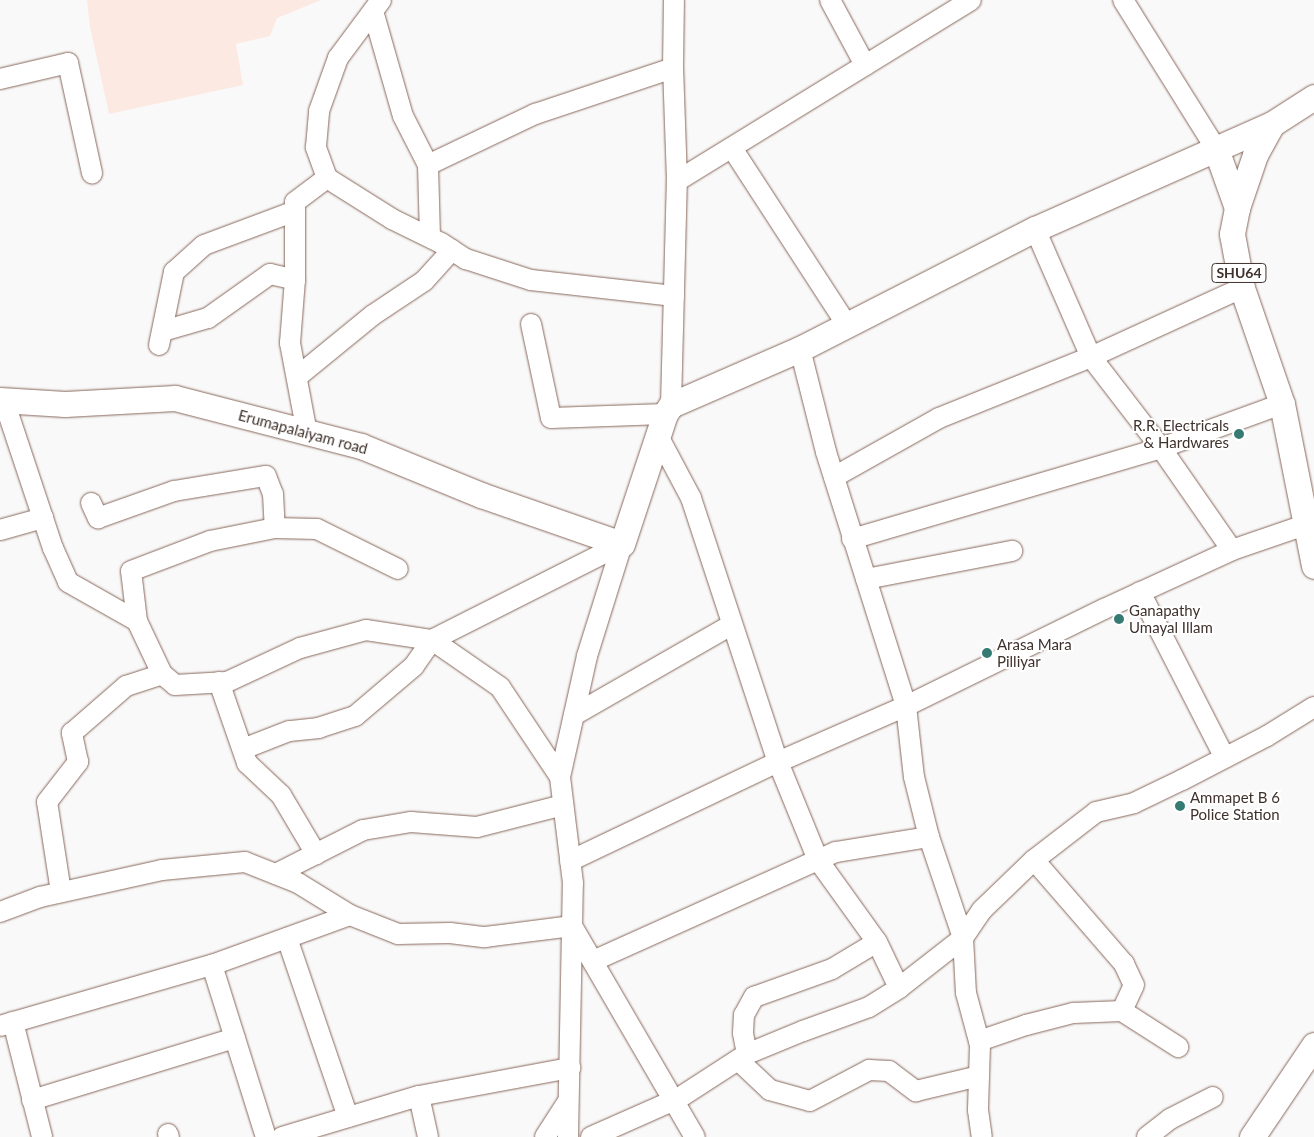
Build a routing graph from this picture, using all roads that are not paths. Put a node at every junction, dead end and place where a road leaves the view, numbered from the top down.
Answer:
1 (674, 0) edge
2 (830, 0) edge
3 (971, 0) edge
4 (1123, 0) edge
5 (377, 6) edge
6 (946, 6) edge
7 (865, 65) junction
8 (673, 68) junction
9 (0, 79) edge
10 (1314, 97) edge
11 (1272, 124) junction
12 (732, 148) junction
13 (1216, 150) junction
14 (428, 165) junction
15 (92, 173) dead end
16 (327, 178) junction
17 (677, 181) junction
18 (1237, 208) junction
19 (295, 211) junction
20 (1035, 229) junction
21 (430, 237) junction
22 (452, 250) junction
23 (295, 280) junction
24 (1242, 288) junction
25 (674, 296) junction
26 (531, 324) dead end
27 (847, 325) junction
28 (800, 349) junction
29 (1091, 357) junction
30 (297, 377) junction
31 (2, 400) edge
32 (1282, 404) junction
33 (664, 418) junction
34 (307, 433) junction
35 (1161, 448) junction
36 (1304, 469) edge
37 (834, 477) junction
38 (90, 503) dead end
39 (43, 518) junction
40 (1305, 525) junction
41 (275, 528) junction
42 (0, 530) edge
43 (852, 539) junction
44 (622, 544) junction
45 (1232, 550) junction
46 (1012, 551) dead end
47 (1314, 566) edge
48 (398, 569) dead end
49 (866, 579) junction
50 (1140, 592) junction
51 (137, 621) junction
52 (732, 625) junction
53 (432, 640) junction
54 (162, 674) junction
55 (219, 682) junction
56 (906, 706) junction
57 (1314, 707) edge
58 (574, 715) junction
59 (243, 750) junction
60 (1225, 758) junction
61 (778, 762) junction
62 (560, 777) junction
63 (563, 805) junction
64 (929, 837) junction
65 (316, 854) junction
66 (818, 860) junction
67 (1034, 860) junction
68 (570, 861) junction
69 (276, 874) junction
70 (61, 892) junction
71 (0, 912) edge
72 (350, 915) junction
73 (572, 926) junction
74 (287, 938) junction
75 (963, 938) junction
76 (877, 942) junction
77 (593, 961) junction
78 (212, 965) junction
79 (899, 988) junction
80 (1122, 1011) junction
81 (6, 1024) edge
82 (235, 1038) junction
83 (978, 1041) junction
84 (1314, 1045) edge
85 (1178, 1047) dead end
86 (743, 1057) junction
87 (570, 1068) junction
88 (979, 1076) junction
89 (419, 1096) junction
90 (1213, 1097) dead end
91 (569, 1099) junction
92 (32, 1100) junction
93 (674, 1100) junction
94 (348, 1117) junction
95 (42, 1137) edge
96 (266, 1137) edge
97 (282, 1137) edge
98 (428, 1137) edge
99 (545, 1137) edge
100 (568, 1137) edge
101 (591, 1137) edge
102 (695, 1137) edge
103 (982, 1137) edge
104 (1147, 1137) edge
105 (1252, 1137) edge

1 - 8 street
2 - 7 street
3 - 6 street
4 - 13 street
5 - 14 street
5 - 16 street
6 - 7 street
7 - 12 street
8 - 14 street
8 - 17 street
9 - 15 street
10 - 11 main road, SHU64
11 - 13 main road
11 - 18 main road, SHU64
12 - 17 street
12 - 27 street
13 - 18 main road
13 - 20 main road
14 - 21 street
16 - 19 street
16 - 21 street
17 - 25 street
18 - 24 main road, SHU64
19 - 23 street
19 - 23 street
20 - 27 main road
20 - 29 street
21 - 22 street
22 - 25 street
22 - 30 street
23 - 30 street
24 - 29 street
24 - 32 main road, SHU64
25 - 33 street
26 - 33 street
27 - 28 main road
28 - 33 main road
28 - 37 street
29 - 35 street
29 - 37 street
30 - 34 street
31 - 34 main road, Erumapalaiyam road
31 - 39 street
32 - 35 street
32 - 36 main road, SHU64
33 - 44 main road
33 - 52 street
34 - 44 main road, Erumapalaiyam road
35 - 43 street
35 - 45 street
36 - 40 main road, SHU64
37 - 43 street
38 - 41 street
39 - 42 street
39 - 51 street
40 - 45 street
40 - 47 main road, SHU64
41 - 48 street
41 - 51 street
43 - 49 street
44 - 53 street
44 - 58 street
45 - 50 street
46 - 49 street
49 - 56 street
50 - 56 street
50 - 60 street
51 - 54 street
52 - 58 street
52 - 61 street
53 - 55 street
53 - 59 street
53 - 62 street
54 - 55 street
54 - 70 street
55 - 59 street
56 - 61 street
56 - 64 street
57 - 60 street
58 - 62 street
59 - 65 street
60 - 67 street
61 - 66 street
61 - 68 street
62 - 63 street
63 - 65 street
63 - 68 street
64 - 66 street
64 - 75 street
65 - 69 street
66 - 76 street
66 - 77 street
67 - 75 street
67 - 80 street
68 - 73 street
69 - 70 street
69 - 72 street
70 - 71 street
72 - 73 street
72 - 74 street
73 - 77 street
73 - 87 street
74 - 78 street
74 - 94 street
75 - 79 street
75 - 83 street
76 - 79 street
76 - 86 street
77 - 93 street
78 - 81 street
78 - 82 street
79 - 86 street
80 - 83 street
80 - 85 street
81 - 92 street
82 - 92 street
82 - 96 street
83 - 88 street
84 - 105 main road
86 - 88 street
86 - 93 street
87 - 89 street
87 - 91 street
88 - 103 street
89 - 94 street
89 - 98 street
90 - 104 street
91 - 99 street
91 - 100 street
92 - 95 street
93 - 101 street
93 - 102 street
94 - 97 street

